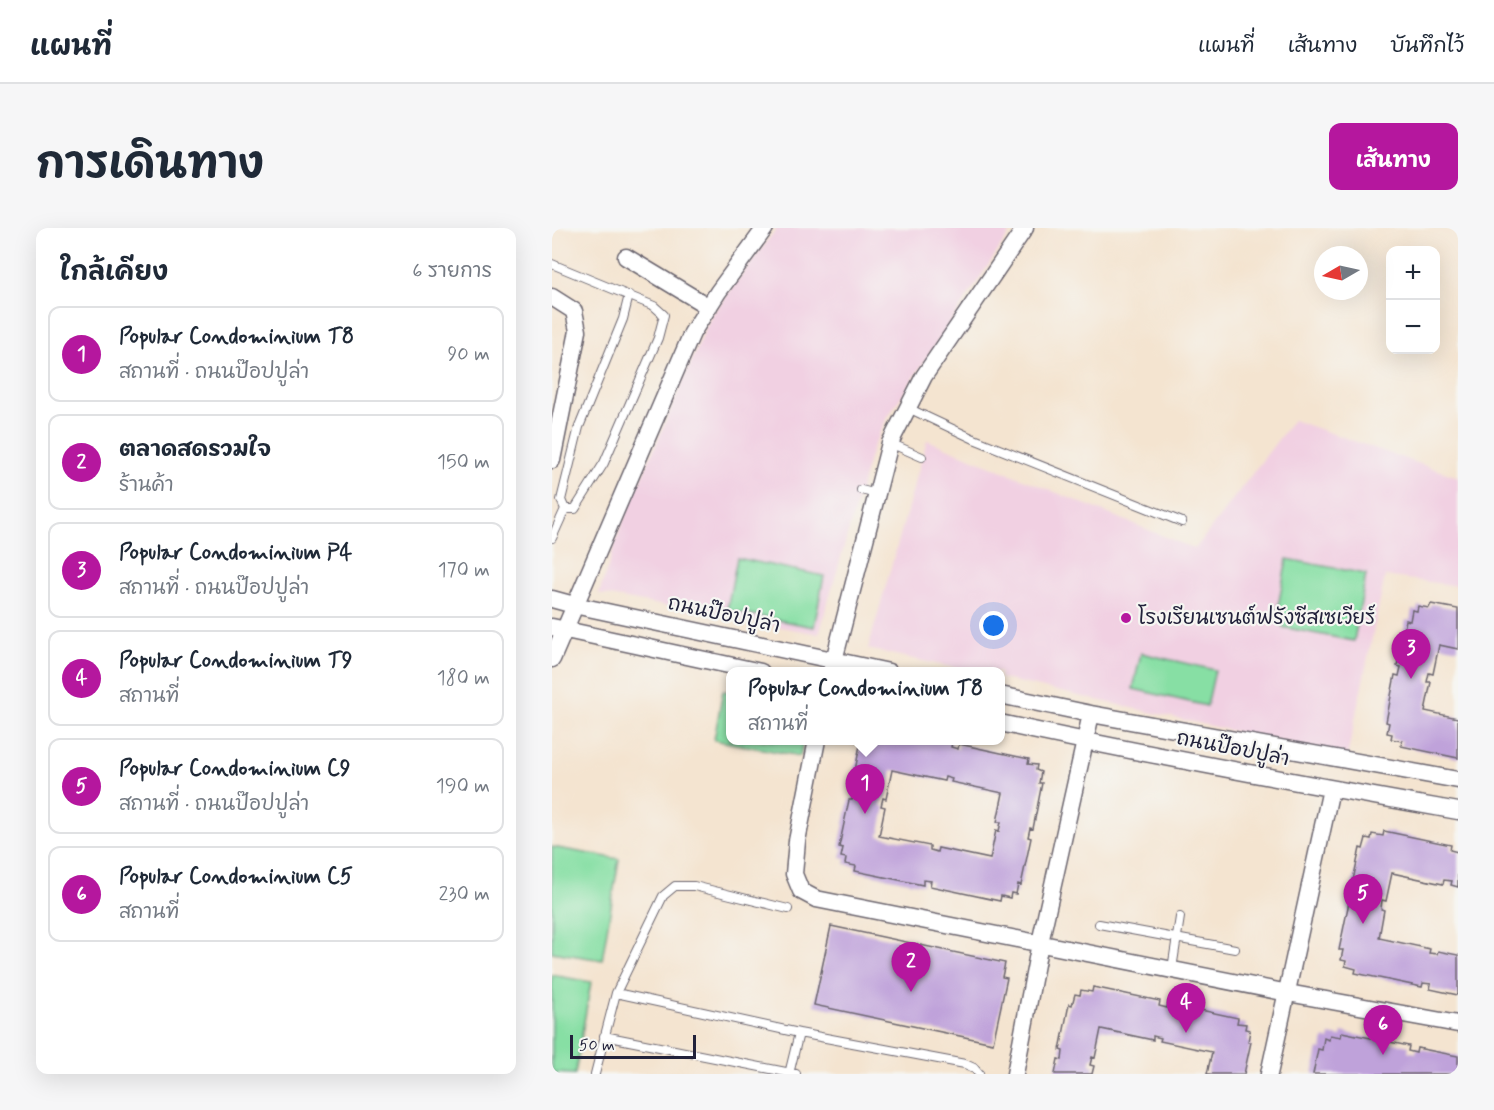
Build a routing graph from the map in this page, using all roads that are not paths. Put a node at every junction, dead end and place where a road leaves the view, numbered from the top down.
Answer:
1 (765, 228) edge
2 (1025, 228) edge
3 (626, 257) dead end
4 (552, 264) edge
5 (628, 296) junction
6 (552, 297) edge
7 (709, 307) junction
8 (908, 408) junction
9 (890, 443) junction
10 (922, 457) dead end
11 (552, 460) edge
12 (566, 509) junction
13 (1182, 522) dead end
14 (552, 538) edge
15 (552, 599) edge
16 (574, 605) junction
17 (558, 628) edge
18 (552, 659) edge
19 (832, 666) edge
20 (738, 667) edge
21 (1005, 696) edge
22 (1091, 714) junction
23 (1005, 724) edge
24 (1086, 742) junction
25 (816, 745) edge
26 (1458, 780) edge
27 (1331, 789) junction
28 (1458, 811) edge
29 (788, 909) dead end
30 (1180, 917) dead end
31 (1099, 924) dead end
32 (1177, 939) junction
33 (1040, 943) junction
34 (1235, 949) dead end
35 (1172, 969) junction
36 (616, 993) junction
37 (1288, 993) junction
38 (1458, 1024) edge
39 (799, 1033) junction
40 (604, 1036) junction
41 (595, 1074) edge
42 (792, 1074) edge
43 (979, 1074) edge
44 (1015, 1074) edge
45 (1269, 1074) edge

1 - 7 street
2 - 8 street
3 - 7 street
4 - 5 lane
5 - 12 lane
5 - 12 lane
6 - 11 street
7 - 16 street
8 - 9 street
8 - 13 lane
9 - 10 lane
9 - 19 street
12 - 14 lane
15 - 16 street, ถนนป๊อปปูล่า
16 - 17 street
16 - 19 street, ถนนป๊อปปูล่า
17 - 18 street
17 - 20 street
21 - 22 street, ถนนป๊อปปูล่า
22 - 24 street
22 - 26 street, ถนนป๊อปปูล่า
23 - 24 street, ถนนป๊อปปูล่า
24 - 27 street, ถนนป๊อปปูล่า
24 - 33 street
25 - 33 street
27 - 28 street, ถนนป๊อปปูล่า
27 - 37 street
29 - 36 lane
30 - 32 lane
31 - 32 lane
32 - 34 lane
32 - 35 lane
33 - 35 street
33 - 44 street
35 - 37 street
36 - 39 lane
36 - 40 lane
37 - 38 street
37 - 45 street
39 - 42 lane
39 - 43 lane
40 - 41 lane
40 - 42 lane

